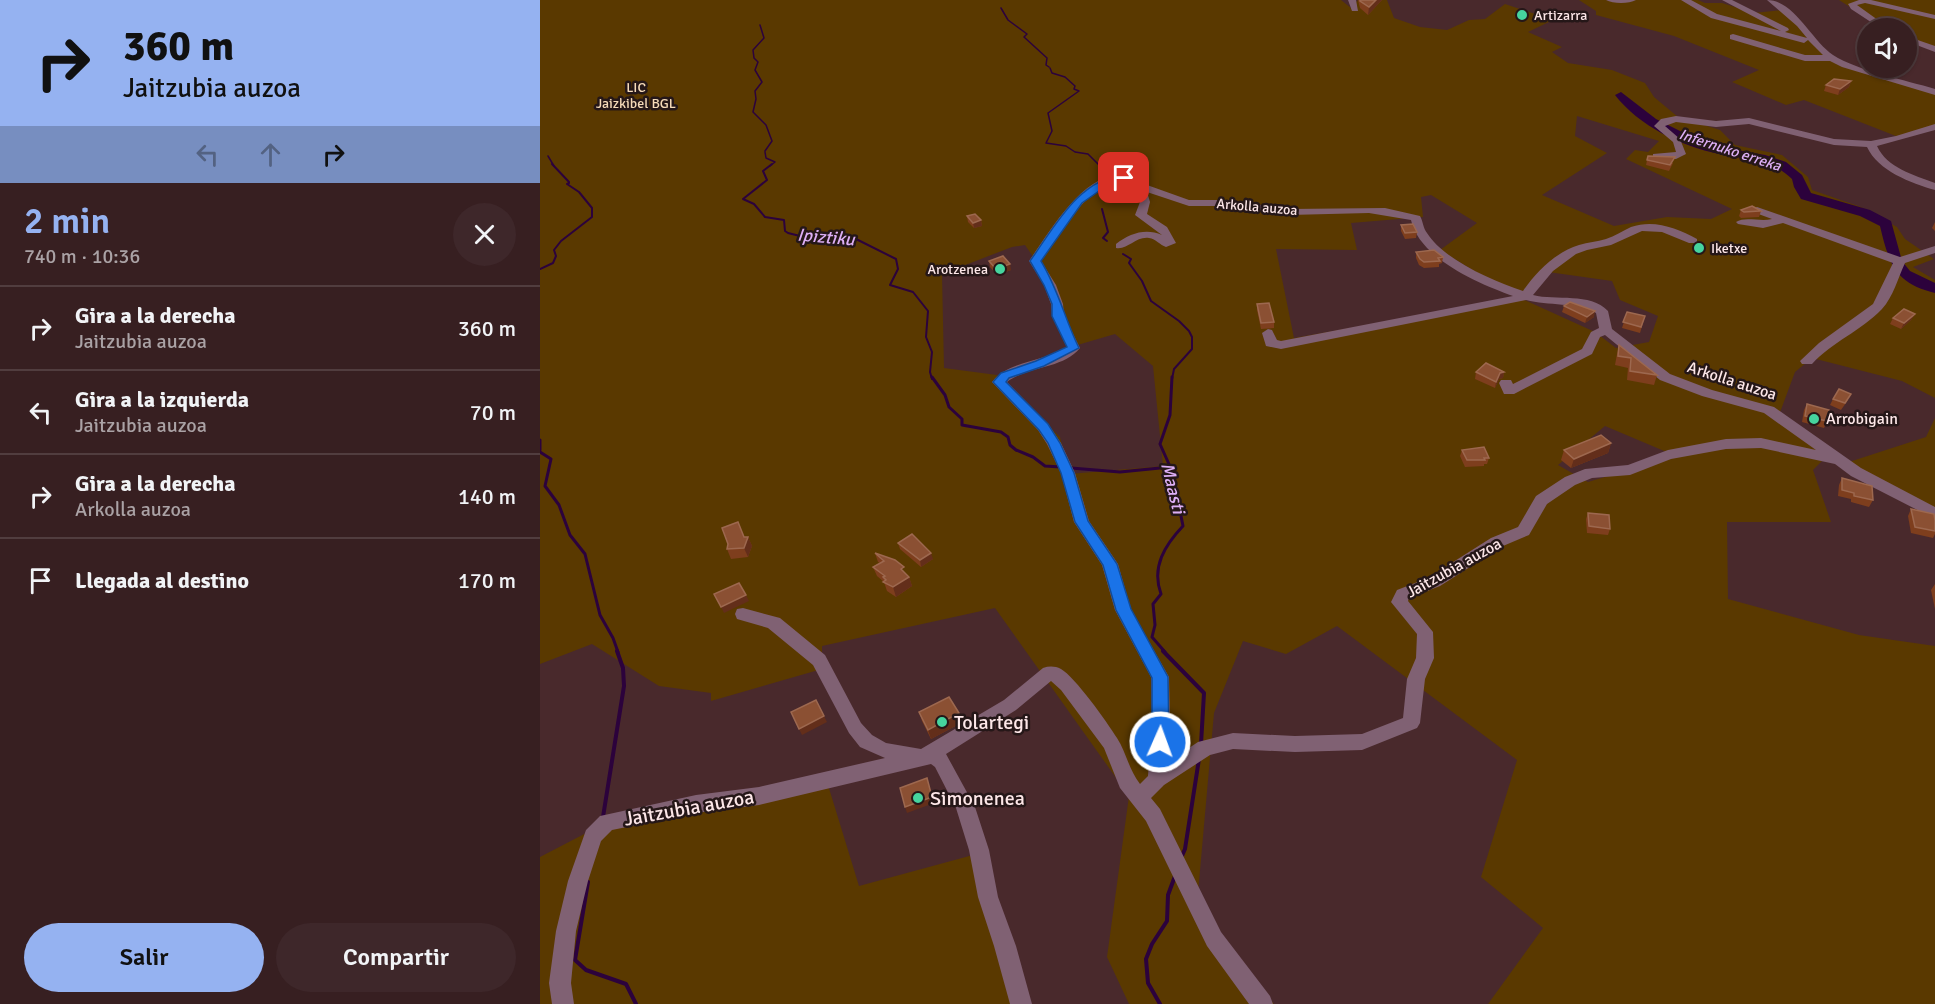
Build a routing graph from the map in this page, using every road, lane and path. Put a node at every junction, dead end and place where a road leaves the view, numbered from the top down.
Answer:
1 (1352, 0) edge
2 (1610, 0) edge
3 (1632, 0) edge
4 (1685, 0) edge
5 (1726, 0) edge
6 (1772, 0) edge
7 (1355, 9) dead end
8 (1935, 17) edge
9 (1870, 18) edge
10 (1733, 37) dead end
11 (1804, 40) junction
12 (1917, 42) edge
13 (1815, 43) junction
14 (1935, 49) edge
15 (1832, 58) junction
16 (1935, 92) edge
17 (1935, 127) edge
18 (1870, 144) junction
19 (1657, 156) edge
20 (1935, 187) edge
21 (1142, 188) junction
22 (1757, 210) edge
23 (1784, 219) junction
24 (1742, 222) dead end
25 (1693, 241) dead end
26 (1120, 246) dead end
27 (1935, 249) edge
28 (1895, 260) junction
29 (1526, 297) junction
30 (1606, 330) junction
31 (1268, 333) dead end
32 (1807, 361) dead end
33 (1506, 383) dead end
34 (1842, 461) junction
35 (1935, 514) edge
36 (743, 614) dead end
37 (922, 757) junction
38 (1157, 779) junction
39 (1140, 796) junction
40 (563, 1004) edge
41 (1021, 1004) edge
42 (1262, 1004) edge

1 - 7 street
2 - 3 street
4 - 11 street
5 - 11 street
6 - 13 street
8 - 9 street
10 - 15 street
11 - 13 street
12 - 14 street
13 - 15 street
15 - 16 street
17 - 18 street
18 - 19 street
18 - 20 street
21 - 26 street
21 - 29 street, Arkolla auzoa
21 - 38 street, Arkolla auzoa
22 - 23 street
23 - 24 street
23 - 28 street
25 - 29 street
27 - 28 street
28 - 32 street
29 - 30 street, Arkolla auzoa
29 - 31 street, Arkolla auzoa
30 - 33 street
30 - 34 street, Arkolla auzoa
34 - 35 street, Arkolla auzoa
34 - 38 street, Jaitzubia auzoa
36 - 37 street
37 - 39 street, Jaitzubia auzoa
37 - 40 street, Jaitzubia auzoa
37 - 41 street
38 - 39 street, Jaitzubia auzoa
39 - 42 street, Jaitzubia auzoa

